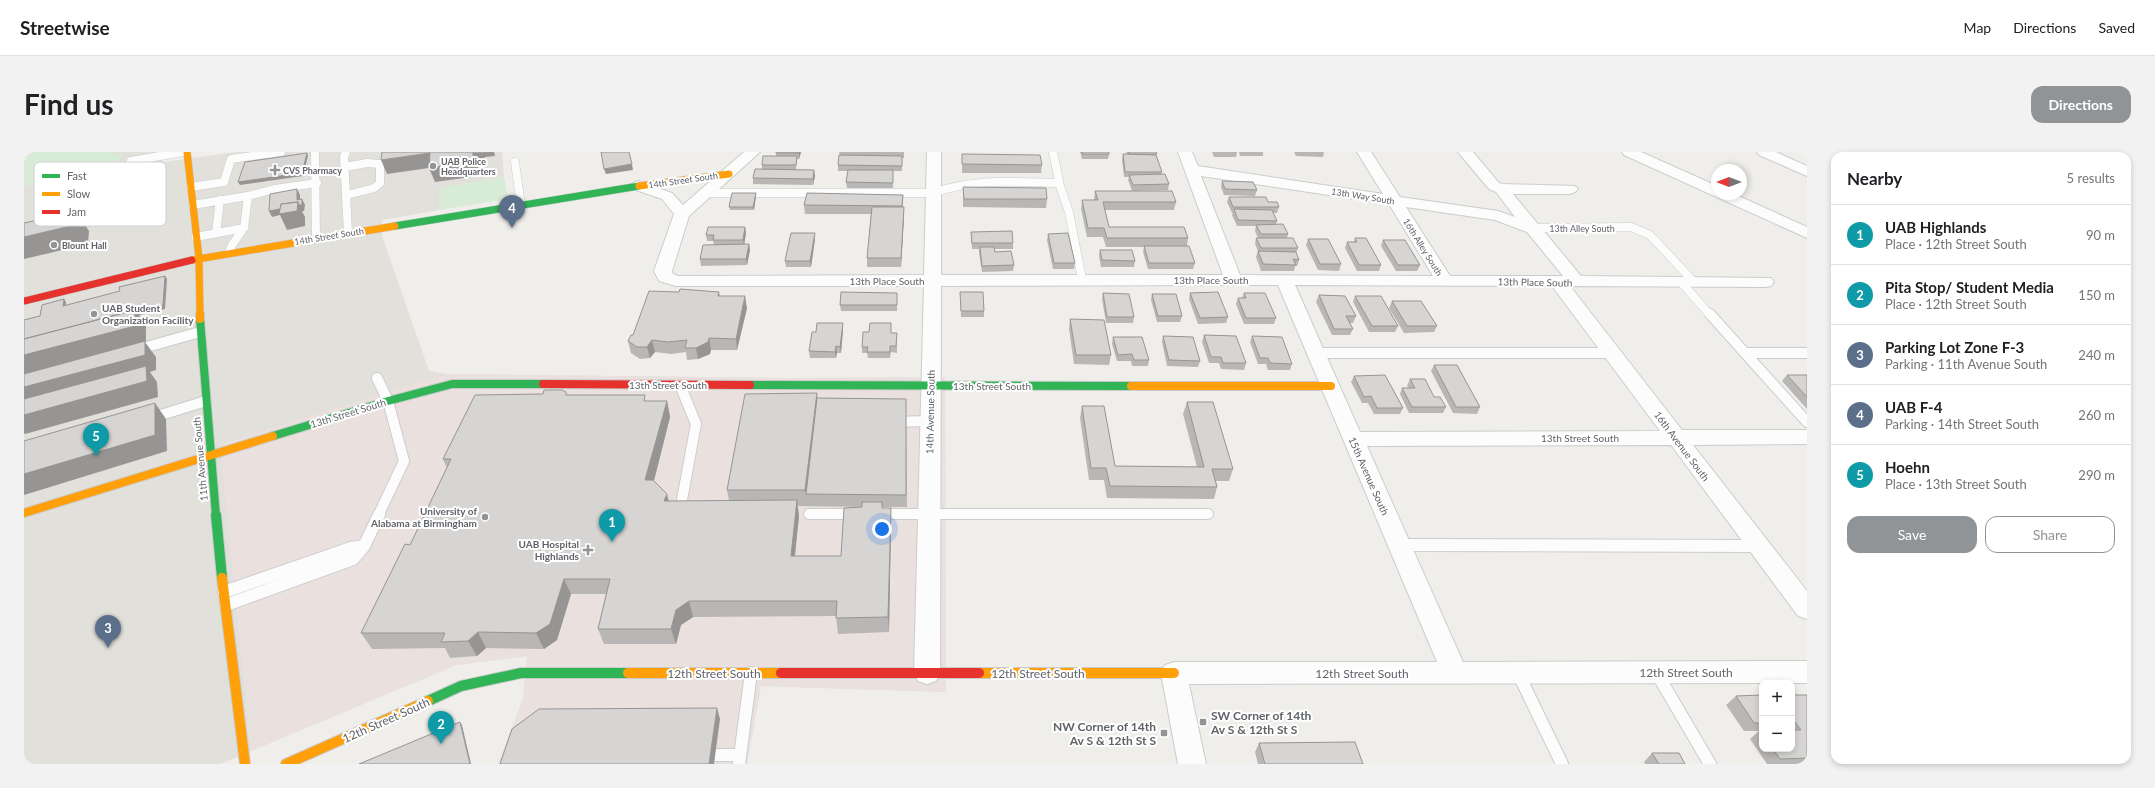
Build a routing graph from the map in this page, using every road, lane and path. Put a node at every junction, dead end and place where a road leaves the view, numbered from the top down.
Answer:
1 (183, 152) edge
2 (187, 152) edge
3 (282, 152) edge
4 (315, 152) edge
5 (337, 152) edge
6 (753, 152) edge
7 (934, 152) edge
8 (1053, 152) edge
9 (1185, 152) edge
10 (1364, 152) edge
11 (1465, 152) edge
12 (1629, 152) edge
13 (1764, 152) edge
14 (345, 154) edge
15 (130, 161) dead end
16 (515, 162) dead end
17 (345, 167) junction
18 (1192, 170) junction
19 (1807, 172) edge
20 (728, 174) junction
21 (317, 183) junction
22 (1059, 184) junction
23 (638, 186) junction
24 (191, 187) junction
25 (1501, 189) junction
26 (1570, 189) dead end
27 (1711, 189) edge
28 (706, 193) junction
29 (933, 193) junction
30 (347, 195) junction
31 (248, 196) junction
32 (220, 200) junction
33 (1734, 200) edge
34 (1394, 201) junction
35 (193, 205) junction
36 (521, 205) junction
37 (682, 214) junction
38 (244, 228) junction
39 (1532, 228) junction
40 (216, 233) junction
41 (348, 233) junction
42 (1807, 233) edge
43 (196, 237) junction
44 (316, 238) junction
45 (229, 253) junction
46 (199, 258) junction
47 (1082, 280) junction
48 (1233, 280) junction
49 (1284, 280) junction
50 (1444, 280) junction
51 (932, 281) junction
52 (1568, 282) junction
53 (1688, 282) junction
54 (1765, 282) dead end
55 (24, 301) edge
56 (200, 332) junction
57 (129, 352) edge
58 (1316, 352) junction
59 (1611, 353) junction
60 (1745, 353) junction
61 (1807, 353) edge
62 (377, 378) dead end
63 (680, 385) junction
64 (930, 386) junction
65 (1330, 386) junction
66 (206, 401) junction
67 (388, 401) junction
68 (141, 420) edge
69 (929, 421) junction
70 (1807, 422) edge
71 (885, 423) edge
72 (1807, 437) edge
73 (1676, 438) junction
74 (1353, 439) junction
75 (210, 455) junction
76 (681, 505) edge
77 (24, 513) edge
78 (809, 514) dead end
79 (1208, 514) dead end
80 (929, 515) junction
81 (1399, 545) junction
82 (364, 546) junction
83 (1759, 546) junction
84 (224, 592) junction
85 (226, 605) junction
86 (1807, 609) edge
87 (1656, 672) junction
88 (1807, 672) edge
89 (751, 673) junction
90 (927, 673) junction
91 (1174, 673) junction
92 (1455, 673) junction
93 (1518, 673) junction
94 (715, 755) dead end
95 (739, 759) edge
96 (245, 764) edge
97 (286, 764) edge
98 (1192, 764) edge
99 (1562, 764) edge
100 (1710, 764) edge

1 - 15 lane
2 - 24 street, 11th Avenue South
3 - 24 lane
4 - 21 lane
5 - 14 lane
6 - 20 street
7 - 29 street, 14th Avenue South
8 - 22 lane
9 - 18 street
10 - 34 street, 16th Alley South
11 - 25 street, 16th Avenue South
12 - 27 street
13 - 19 street
14 - 17 lane
16 - 36 lane
17 - 30 lane
17 - 30 lane
18 - 34 street, 13th Way South
18 - 48 street
20 - 23 street, 14th Street South
20 - 28 street
21 - 31 lane
21 - 44 lane
22 - 29 lane
22 - 47 lane
23 - 36 street, 14th Street South
23 - 37 street, 14th Street South
24 - 35 street, 11th Avenue South
25 - 26 street
25 - 39 street, 16th Avenue South
28 - 29 lane
28 - 37 street
29 - 51 street, 14th Avenue South
30 - 41 lane
31 - 32 lane
31 - 38 lane
32 - 35 lane
32 - 40 lane
33 - 42 street
34 - 39 street, 13th Way South
34 - 50 street, 16th Alley South
35 - 43 street, 11th Avenue South
36 - 41 street, 14th Street South
37 - 51 street, 13th Place South
38 - 40 lane
38 - 45 lane
39 - 52 street, 16th Avenue South
39 - 53 lane, 13th Alley South
40 - 43 lane
41 - 44 street, 14th Street South
43 - 46 street, 11th Avenue South
44 - 45 street, 14th Street South
45 - 46 street, 14th Street South
46 - 55 street, 14th Street South
46 - 56 street, 11th Avenue South
47 - 48 street, 13th Place South
47 - 51 street, 13th Place South
48 - 49 street, 13th Place South
49 - 50 street, 13th Place South
49 - 58 street, 15th Avenue South
50 - 52 street, 13th Place South
51 - 64 street, 14th Avenue South
52 - 53 street, 13th Place South
52 - 59 street, 16th Avenue South
53 - 54 street, 13th Place South
53 - 60 lane
56 - 57 lane
56 - 66 street, 11th Avenue South
58 - 59 lane
58 - 65 street, 15th Avenue South
59 - 73 street, 16th Avenue South
60 - 61 lane
60 - 70 lane
62 - 67 lane
63 - 64 street, 13th Street South
63 - 67 street, 13th Street South
63 - 76 lane
64 - 65 street, 13th Street South
64 - 69 street, 14th Avenue South
65 - 74 street, 15th Avenue South
66 - 68 lane
66 - 75 street, 11th Avenue South
67 - 75 street, 13th Street South
67 - 82 lane
69 - 71 lane
69 - 80 street, 14th Avenue South
72 - 73 street, 13th Street South
73 - 74 street, 13th Street South
73 - 83 street, 16th Avenue South
74 - 81 street, 15th Avenue South
75 - 77 street, 13th Street South
75 - 84 street, 11th Avenue South
78 - 80 lane
79 - 80 lane
80 - 90 street, 14th Avenue South
81 - 83 lane
81 - 92 street, 15th Avenue South
82 - 84 lane
82 - 85 lane
83 - 86 street, 16th Avenue South
84 - 85 street, 11th Avenue South
85 - 96 street, 11th Avenue South
87 - 88 street, 12th Street South
87 - 93 street, 12th Street South
87 - 100 lane
89 - 90 street, 12th Street South
89 - 95 lane
89 - 97 street, 12th Street South
90 - 91 street, 12th Street South
91 - 92 street, 12th Street South
91 - 98 street
92 - 93 street, 12th Street South
93 - 99 lane
94 - 95 lane

